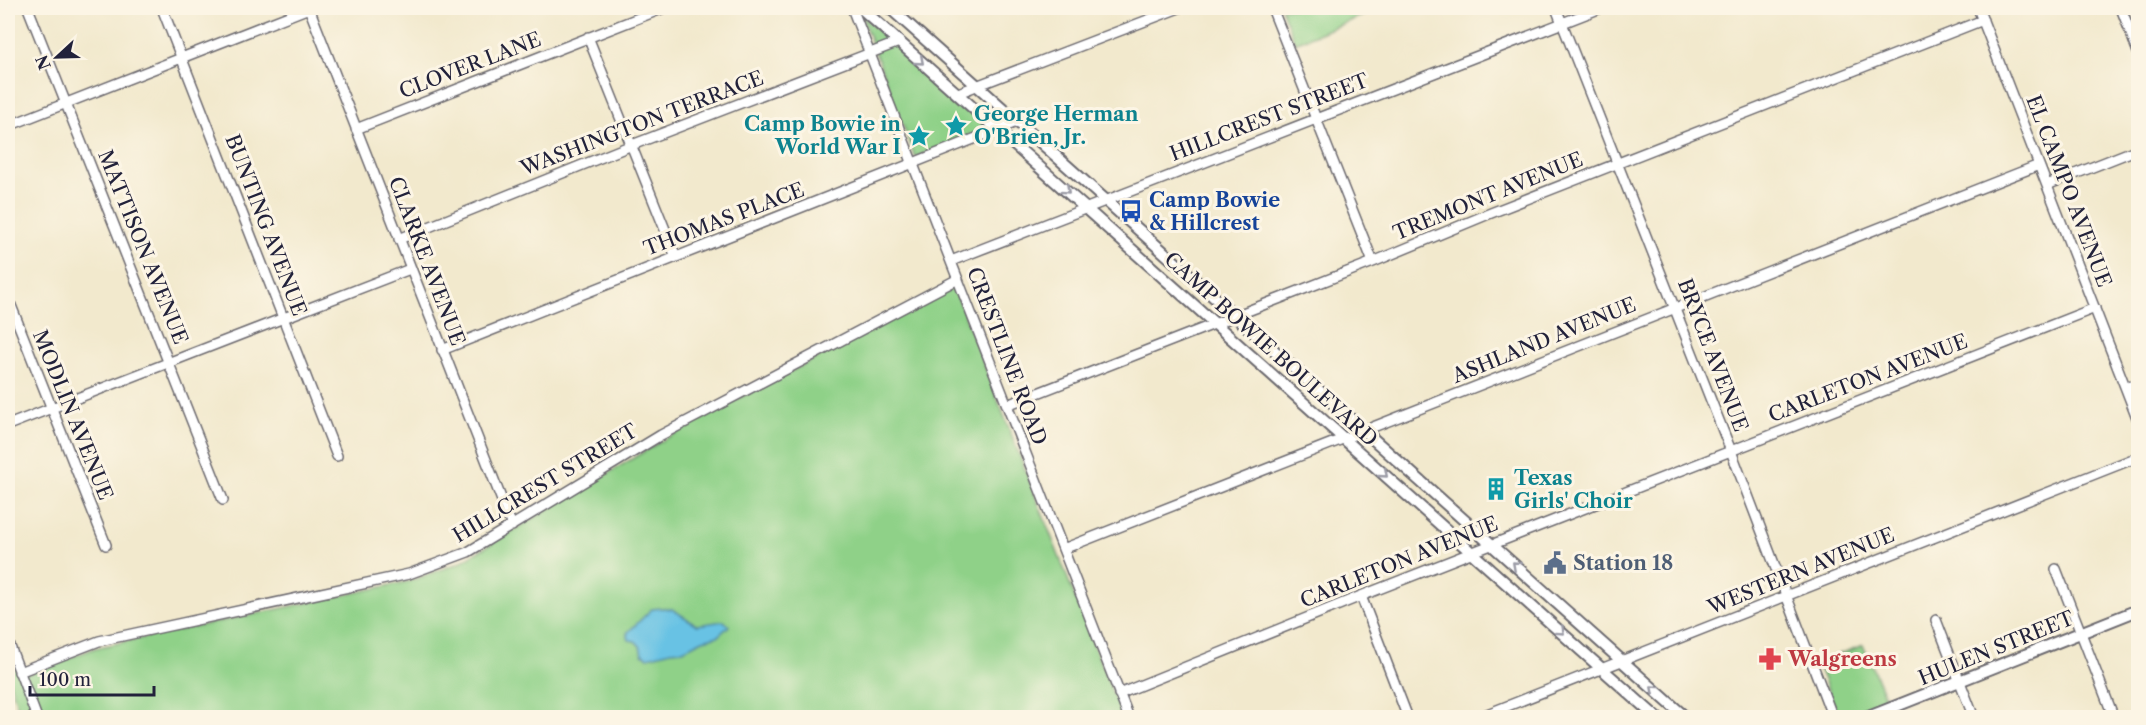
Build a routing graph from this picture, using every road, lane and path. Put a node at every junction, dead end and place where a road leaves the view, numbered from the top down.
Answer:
1 (28, 8) edge
2 (162, 8) edge
3 (309, 8) edge
4 (663, 8) edge
5 (852, 8) edge
6 (861, 8) edge
7 (890, 8) edge
8 (1179, 8) edge
9 (1272, 8) edge
10 (1556, 8) edge
11 (1601, 8) edge
12 (1978, 8) edge
13 (2121, 8) edge
14 (1983, 20) junction
15 (1562, 22) junction
16 (588, 37) junction
17 (898, 42) junction
18 (2139, 52) edge
19 (869, 54) junction
20 (181, 58) junction
21 (978, 85) junction
22 (958, 93) junction
23 (66, 103) junction
24 (1316, 118) junction
25 (1019, 121) junction
26 (8, 126) edge
27 (356, 129) junction
28 (999, 129) junction
29 (632, 145) junction
30 (2139, 149) edge
31 (1618, 163) junction
32 (912, 164) junction
33 (2039, 165) junction
34 (2047, 185) junction
35 (1107, 200) junction
36 (1086, 208) junction
37 (399, 239) junction
38 (676, 257) junction
39 (951, 261) junction
40 (1373, 262) junction
41 (410, 269) junction
42 (958, 279) junction
43 (8, 298) edge
44 (1675, 307) junction
45 (2095, 308) junction
46 (1235, 315) junction
47 (283, 318) junction
48 (1214, 323) junction
49 (442, 350) junction
50 (169, 362) junction
51 (2139, 383) edge
52 (2126, 388) junction
53 (1007, 405) junction
54 (51, 408) junction
55 (2139, 420) edge
56 (8, 425) edge
57 (1365, 430) junction
58 (1344, 439) junction
59 (1731, 451) junction
60 (338, 456) dead end
61 (2139, 457) edge
62 (223, 500) dead end
63 (512, 526) junction
64 (1494, 544) junction
65 (106, 545) dead end
66 (1063, 549) junction
67 (1473, 553) junction
68 (2056, 569) dead end
69 (1548, 593) junction
70 (1361, 596) junction
71 (1788, 596) junction
72 (1535, 609) junction
73 (2139, 610) edge
74 (1936, 620) dead end
75 (2081, 633) junction
76 (8, 641) edge
77 (1622, 661) junction
78 (1602, 669) junction
79 (19, 672) junction
80 (1960, 682) junction
81 (1119, 694) junction
82 (37, 717) edge
83 (1129, 717) edge
84 (1408, 717) edge
85 (1477, 717) edge
86 (1657, 717) edge
87 (1686, 717) edge
88 (1833, 717) edge
89 (1866, 717) edge
90 (1974, 717) edge
91 (2114, 717) edge

1 - 23 street, MATTISON AVENUE
2 - 20 street, BUNTING AVENUE
3 - 20 street
3 - 27 street, CLARKE AVENUE
4 - 16 street, CLOVER LANE
5 - 19 street, CRESTLINE ROAD
6 - 17 main road, CAMP BOWIE BOULEVARD
7 - 21 main road, CAMP BOWIE BOULEVARD
8 - 21 street
9 - 24 street
10 - 15 street, BRYCE AVENUE
11 - 15 street, HILLCREST STREET
12 - 14 street, EL CAMPO AVENUE
13 - 18 street
14 - 31 street, TREMONT AVENUE
14 - 33 street, EL CAMPO AVENUE
15 - 24 street, HILLCREST STREET
15 - 31 street, BRYCE AVENUE
16 - 27 street, CLOVER LANE
16 - 29 street
17 - 19 street, WASHINGTON TERRACE
17 -> 22 main road, CAMP BOWIE BOULEVARD
19 - 29 street, WASHINGTON TERRACE
19 - 32 street, CRESTLINE ROAD
20 - 23 street
20 - 47 street, BUNTING AVENUE
21 - 22 street
21 - 25 main road, CAMP BOWIE BOULEVARD
22 - 28 main road, CAMP BOWIE BOULEVARD
23 - 26 street
23 - 50 street, MATTISON AVENUE
24 - 35 street, HILLCREST STREET
24 - 40 street
25 - 28 street, THOMAS PLACE
25 - 35 main road, CAMP BOWIE BOULEVARD
27 - 37 street, CLARKE AVENUE
28 - 32 street, THOMAS PLACE
28 -> 36 main road, CAMP BOWIE BOULEVARD
29 - 37 street, WASHINGTON TERRACE
29 - 38 street
30 - 34 street
31 - 40 street, TREMONT AVENUE
31 - 44 street, BRYCE AVENUE
32 - 38 street, THOMAS PLACE
32 - 39 street, CRESTLINE ROAD
33 - 34 street, EL CAMPO AVENUE
33 - 44 street, ASHLAND AVENUE
34 - 45 street, EL CAMPO AVENUE
35 - 36 street, HILLCREST STREET
35 - 46 main road, CAMP BOWIE BOULEVARD
36 - 39 street, HILLCREST STREET
36 - 48 main road, CAMP BOWIE BOULEVARD
37 - 41 street, CLARKE AVENUE
38 - 49 street, THOMAS PLACE
39 - 42 street, CRESTLINE ROAD
40 - 46 street, TREMONT AVENUE
41 - 47 street
41 - 49 street, CLARKE AVENUE
42 - 53 street, CRESTLINE ROAD
42 - 63 street, HILLCREST STREET
43 - 54 street, MODLIN AVENUE
44 - 57 street, ASHLAND AVENUE
44 - 59 street, BRYCE AVENUE
45 - 52 street, EL CAMPO AVENUE
45 - 59 street, CARLETON AVENUE
46 - 48 street, TREMONT AVENUE
46 - 57 main road, CAMP BOWIE BOULEVARD
47 - 50 street
47 - 60 street, BUNTING AVENUE
48 - 53 street, TREMONT AVENUE
48 - 58 main road, CAMP BOWIE BOULEVARD
49 - 63 street, CLARKE AVENUE
50 - 54 street
50 - 62 street, MATTISON AVENUE
51 - 52 street
52 - 55 street, EL CAMPO AVENUE
53 - 66 street, CRESTLINE ROAD
54 - 56 street
54 - 65 street, MODLIN AVENUE
57 - 58 street, ASHLAND AVENUE
57 - 64 main road, CAMP BOWIE BOULEVARD
58 - 66 street, ASHLAND AVENUE
58 -> 67 main road, CAMP BOWIE BOULEVARD
59 - 64 street, CARLETON AVENUE
59 - 71 street, BRYCE AVENUE
61 - 71 street, WESTERN AVENUE
63 - 79 street, HILLCREST STREET
64 - 67 street, CARLETON AVENUE
69 -> 64 main road, CAMP BOWIE BOULEVARD
66 - 81 street, CRESTLINE ROAD
67 - 70 street, CARLETON AVENUE
67 - 72 main road, CAMP BOWIE BOULEVARD
68 - 75 street
69 - 72 main road
69 - 77 main road, CAMP BOWIE BOULEVARD
70 - 81 street, CARLETON AVENUE
70 - 84 street
71 - 77 street, WESTERN AVENUE
71 - 88 street, BRYCE AVENUE
72 -> 78 main road, CAMP BOWIE BOULEVARD
73 - 75 main road, HULEN STREET
74 - 80 street
75 - 80 main road, HULEN STREET
75 - 91 street
76 - 79 street
77 - 78 street, WESTERN AVENUE
87 -> 77 main road, CAMP BOWIE BOULEVARD
78 - 85 street, WESTERN AVENUE
78 - 86 main road, CAMP BOWIE BOULEVARD
79 - 82 street
80 - 89 main road, HULEN STREET
80 - 90 street
81 - 83 street, CRESTLINE ROAD

